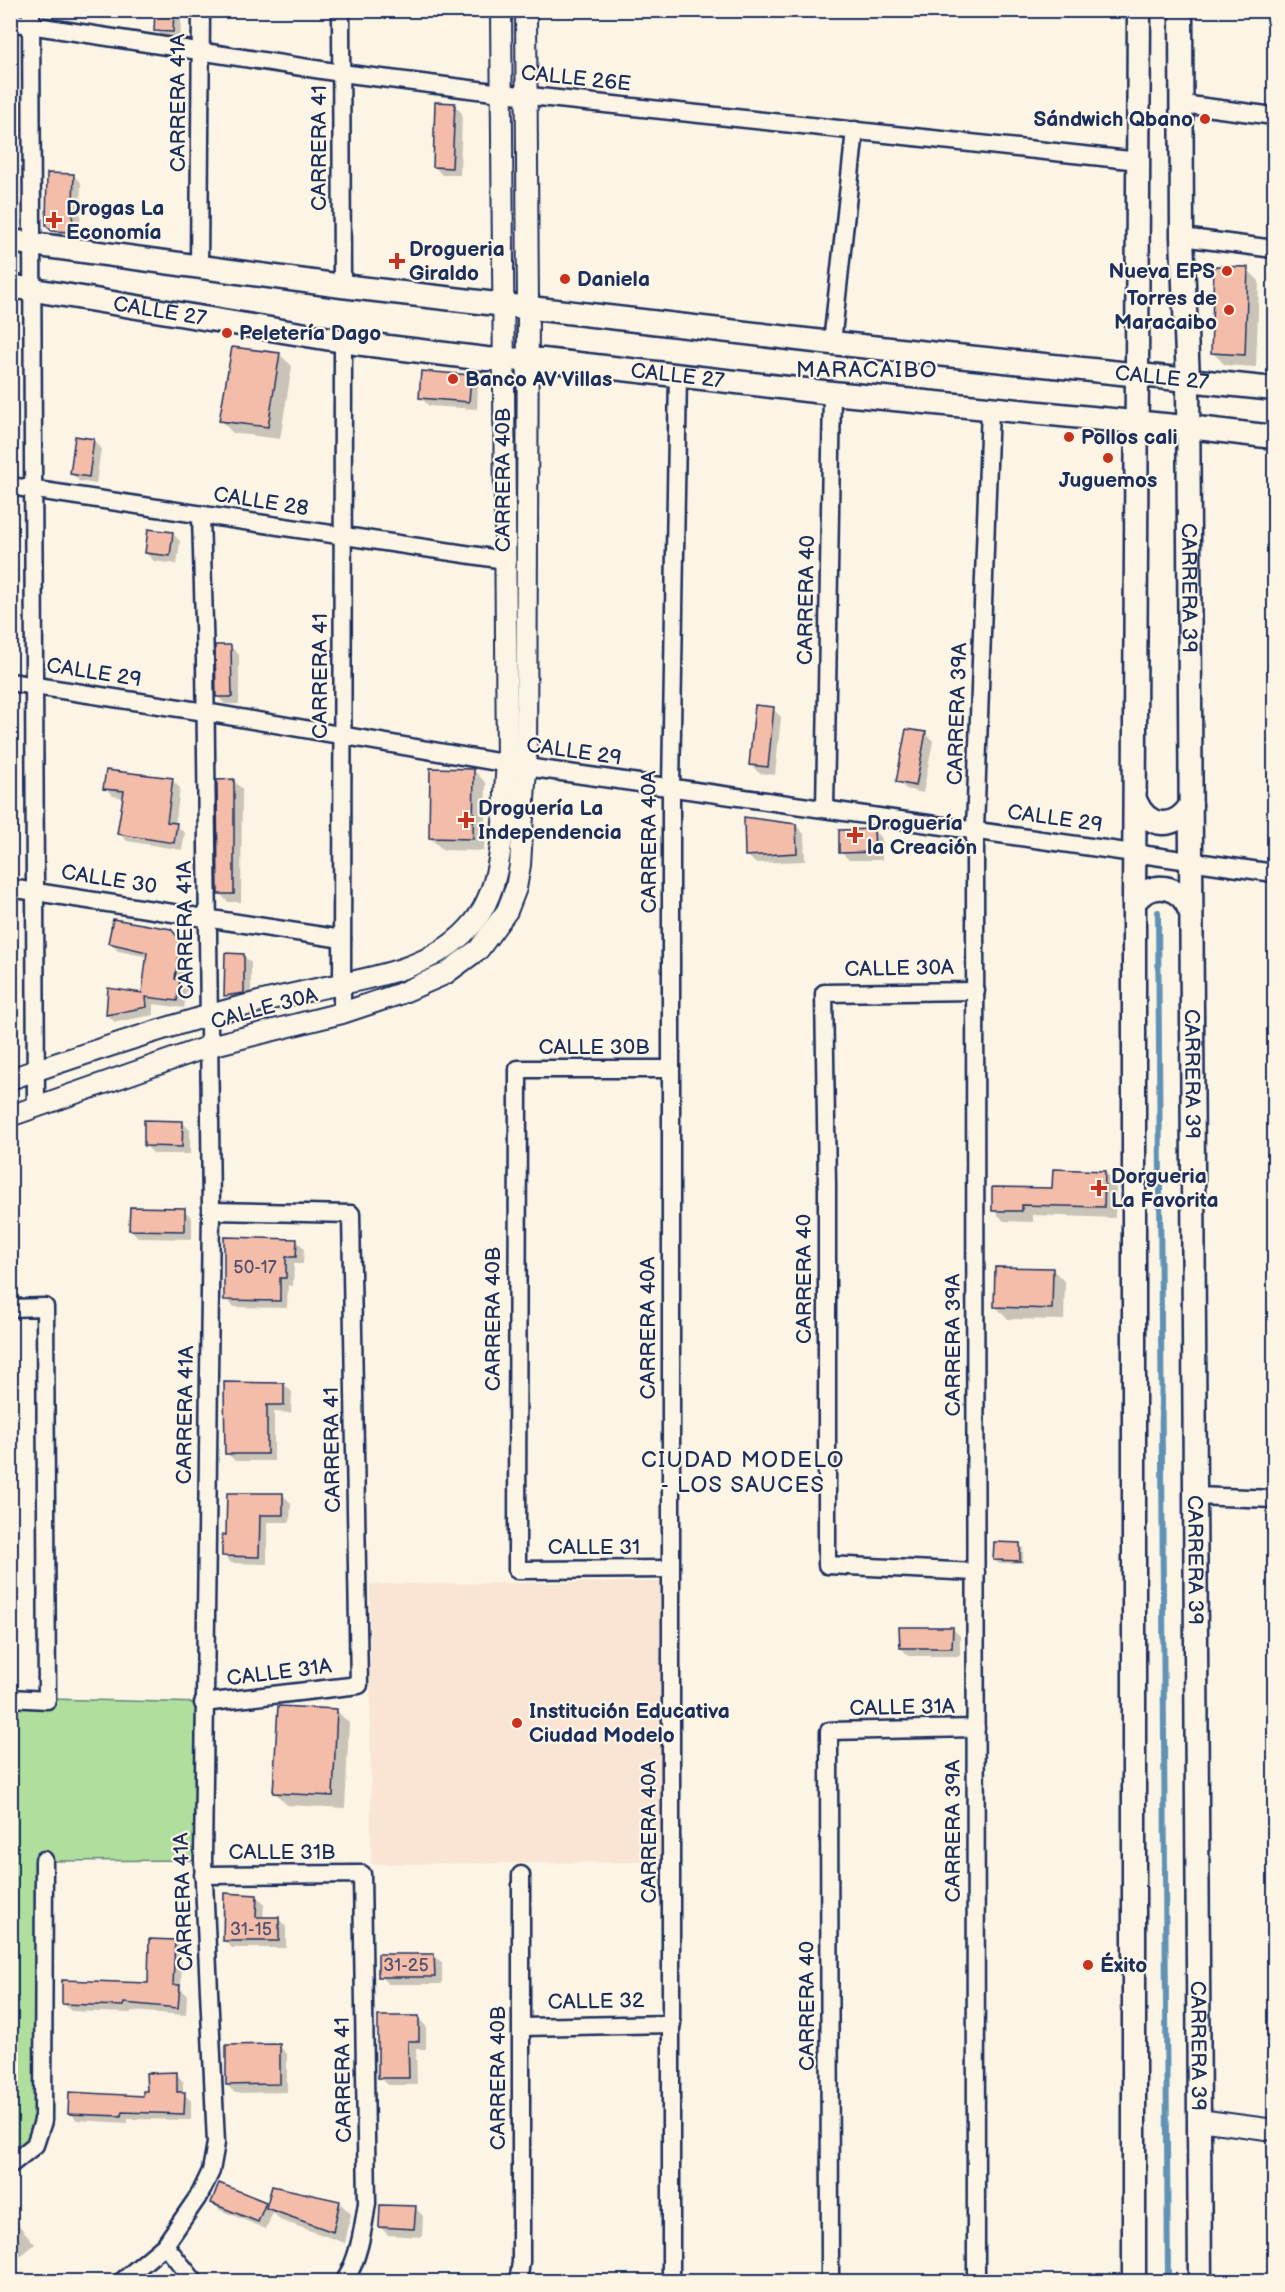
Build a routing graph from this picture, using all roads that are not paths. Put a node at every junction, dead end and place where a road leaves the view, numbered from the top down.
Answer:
1 (201, 10) edge
2 (341, 10) edge
3 (501, 10) edge
4 (526, 10) edge
5 (1139, 10) edge
6 (1181, 10) edge
7 (31, 18) edge
8 (10, 22) edge
9 (200, 50) junction
10 (341, 73) junction
11 (502, 93) junction
12 (527, 96) junction
13 (1182, 104) junction
14 (1275, 116) edge
15 (855, 130) junction
16 (1139, 161) junction
17 (1182, 237) junction
18 (21, 243) edge
19 (1275, 249) edge
20 (199, 268) junction
21 (342, 286) junction
22 (21, 288) edge
23 (503, 304) junction
24 (528, 307) junction
25 (343, 340) junction
26 (832, 343) junction
27 (504, 359) junction
28 (528, 360) junction
29 (678, 375) junction
30 (1137, 375) junction
31 (1188, 380) junction
32 (1275, 389) edge
33 (832, 393) junction
34 (990, 408) junction
35 (1138, 423) junction
36 (1188, 427) junction
37 (1275, 438) edge
38 (10, 486) edge
39 (33, 490) junction
40 (201, 515) junction
41 (343, 537) junction
42 (505, 560) junction
43 (10, 682) edge
44 (34, 686) junction
45 (205, 712) junction
46 (342, 735) junction
47 (516, 765) junction
48 (671, 787) junction
49 (1136, 802) junction
50 (1191, 805) junction
51 (825, 809) junction
52 (975, 830) junction
53 (1136, 852) junction
54 (1191, 860) junction
55 (1275, 873) edge
56 (10, 888) edge
57 (35, 891) junction
58 (490, 896) joint
59 (1134, 902) junction
60 (507, 911) joint
61 (1190, 911) junction
62 (207, 917) junction
63 (342, 939) junction
64 (342, 985) junction
65 (976, 991) junction
66 (824, 993) joint
67 (342, 1012) junction
68 (209, 1015) junction
69 (210, 1046) junction
70 (518, 1069) joint
71 (670, 1069) junction
72 (36, 1071) junction
73 (10, 1079) edge
74 (36, 1107) junction
75 (10, 1116) edge
76 (211, 1211) junction
77 (10, 1308) edge
78 (1195, 1496) junction
79 (1275, 1499) edge
80 (670, 1569) junction
81 (517, 1570) joint
82 (976, 1572) junction
83 (359, 1686) joint
84 (10, 1698) edge
85 (203, 1703) junction
86 (976, 1728) junction
87 (829, 1731) joint
88 (44, 1860) dead end
89 (362, 1874) joint
90 (203, 1875) junction
91 (521, 1875) dead end
92 (672, 2024) junction
93 (522, 2027) junction
94 (1199, 2120) junction
95 (1275, 2130) edge
96 (10, 2165) edge
97 (165, 2245) junction
98 (121, 2282) edge
99 (195, 2282) edge
100 (344, 2282) edge
101 (518, 2282) edge
102 (671, 2282) edge
103 (830, 2282) edge
104 (976, 2282) edge
105 (1134, 2282) edge
106 (1200, 2282) edge

1 - 9 street, CARRERA 41A
2 - 10 street, CARRERA 41
3 - 11 street, CARRERA 40B
4 - 12 street, CARRERA 40B
5 - 16 main road
6 - 13 main road, CARRERA 39
7 - 8 street, CALLE 26E
7 - 9 street, CALLE 26E
7 - 18 street
9 - 10 street, CALLE 26E
9 - 20 street, CARRERA 41A
10 - 11 street, CALLE 26E
10 - 21 street, CARRERA 41
11 - 12 street, CALLE 26E
11 - 23 street, CARRERA 40B
12 - 15 street, CALLE 26E
12 - 24 street, CARRERA 40B
13 - 14 street
13 - 17 main road, CARRERA 39
15 - 16 street, CALLE 26E
15 - 26 street
16 - 30 main road
17 - 19 street
17 - 31 main road, CARRERA 39
18 - 20 main road, CALLE 27
18 - 22 street
20 - 21 main road, CALLE 27
21 - 23 main road, CALLE 27
22 - 25 main road, CALLE 27
22 - 39 street
23 - 24 main road, CALLE 27
23 - 27 street, CARRERA 40B
24 - 26 main road, CALLE 27
24 - 28 street, CARRERA 40B
25 - 27 main road, CALLE 27
25 - 41 street, CARRERA 41
26 - 30 main road, CALLE 27
27 - 28 main road, CALLE 27
27 - 42 street, CARRERA 40B
28 - 29 main road, CALLE 27
28 - 47 street, CARRERA 40B
29 - 33 main road, CALLE 27
29 - 48 street, CARRERA 40A
30 - 31 main road, CALLE 27
30 - 35 main road
31 - 32 main road, CALLE 27
31 - 36 main road, CARRERA 39
33 - 34 main road, CALLE 27
33 - 51 street, CARRERA 40
34 - 35 main road, CALLE 27
34 - 52 street, CARRERA 39A
35 - 36 main road, CALLE 27
35 - 49 main road
36 - 37 main road, CALLE 27
36 - 50 main road, CARRERA 39
38 - 39 street, CALLE 28
39 - 40 street, CALLE 28
39 - 44 street
40 - 41 street, CALLE 28
40 - 45 street, CARRERA 41A
41 - 42 street, CALLE 28
41 - 46 street, CARRERA 41
42 - 47 street, CARRERA 40B
43 - 44 street, CALLE 29
44 - 45 street, CALLE 29
44 - 57 street
45 - 46 street, CALLE 29
45 - 62 street, CARRERA 41A
46 - 47 street, CALLE 29
46 - 63 street, CARRERA 41
47 - 48 street, CALLE 29
47 - 58 street, CARRERA 40B
47 - 60 street, CARRERA 40B
48 - 51 street, CALLE 29
48 - 71 street, CARRERA 40A
49 - 50 main road
49 - 53 main road
50 - 54 main road, CARRERA 39
51 - 52 street, CALLE 29
52 - 53 street, CALLE 29
52 - 65 street, CARRERA 39A
53 - 54 street, CALLE 29
53 - 59 main road
54 - 55 street, CALLE 29
54 - 61 main road, CARRERA 39
56 - 57 street, CALLE 30
57 - 62 street, CALLE 30
57 - 72 street
58 - 64 street, CALLE 30A
59 - 61 main road
59 - 105 main road
60 - 67 street, CALLE 30A
61 - 78 main road, CARRERA 39
62 - 63 street, CALLE 30
62 - 68 street, CARRERA 41A
63 - 64 street, CARRERA 41
64 - 67 street, CARRERA 41
64 - 68 street, CALLE 30A
65 - 66 street, CALLE 30A
65 - 82 street, CARRERA 39A
66 - 82 street, CARRERA 40
67 - 69 street, CALLE 30A
68 - 69 street, CARRERA 41A
68 - 72 street, CALLE 30A
69 - 74 street, CALLE 30A
69 - 76 street, CARRERA 41A
70 - 71 street, CALLE 30B
70 - 81 street, CARRERA 40B
71 - 80 street, CARRERA 40A
72 - 73 street, CALLE 30A
72 - 74 street
74 - 75 street, CALLE 30A
76 - 83 street, CARRERA 41
76 - 85 street, CARRERA 41A
77 - 84 street
78 - 79 street
78 - 94 main road, CARRERA 39
80 - 81 street, CALLE 31
80 - 92 street, CARRERA 40A
82 - 86 street, CARRERA 39A
83 - 85 street, CALLE 31A
85 - 90 street, CARRERA 41A
86 - 87 street, CALLE 31A
86 - 104 street, CARRERA 39A
87 - 103 street, CARRERA 40
88 - 96 street
89 - 90 street, CALLE 31B
89 - 100 street, CARRERA 41
90 - 97 street, CARRERA 41A
91 - 93 street, CARRERA 40B
92 - 93 street, CALLE 32
92 - 102 street, CARRERA 40A
93 - 101 street, CARRERA 40B
94 - 95 street
94 - 106 main road, CARRERA 39
97 - 98 street, CARRERA 41A
97 - 99 street

